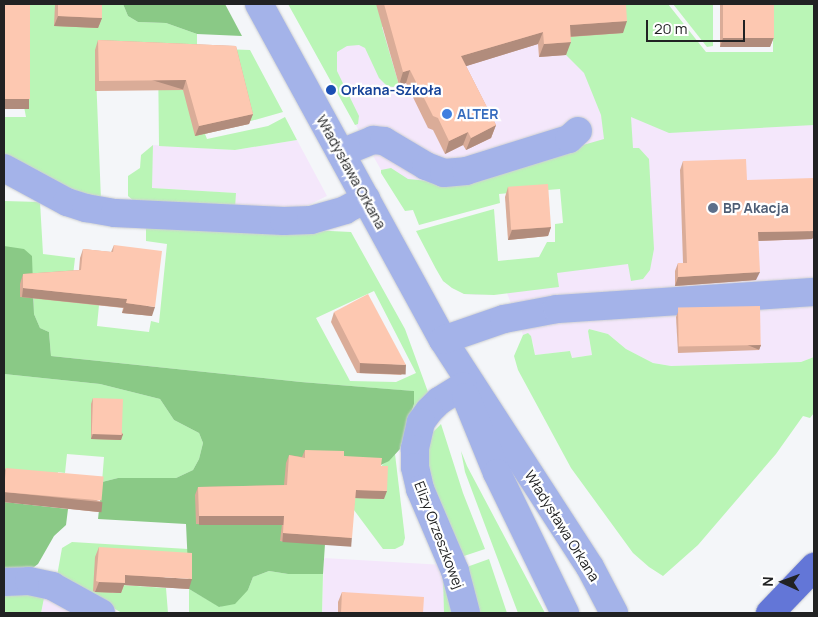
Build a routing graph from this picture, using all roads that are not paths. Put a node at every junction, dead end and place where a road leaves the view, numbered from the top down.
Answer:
1 (259, 4) edge
2 (578, 131) dead end
3 (341, 153) junction
4 (4, 168) edge
5 (366, 199) junction
6 (814, 292) edge
7 (443, 340) junction
8 (462, 386) junction
9 (814, 567) edge
10 (4, 582) edge
11 (101, 613) edge
12 (466, 613) edge
13 (565, 613) edge
14 (614, 613) edge
15 (770, 613) edge

1 - 3 street, Władysława Orkana
2 - 3 street
3 - 5 street, Władysława Orkana
4 - 5 street
5 - 7 street, Władysława Orkana
6 - 7 street
7 - 8 street, Władysława Orkana
7 - 14 street, Władysława Orkana
8 - 12 street, Elizy Orzeszkowej
8 - 13 street, Władysława Orkana
9 - 15 main road
10 - 11 street

